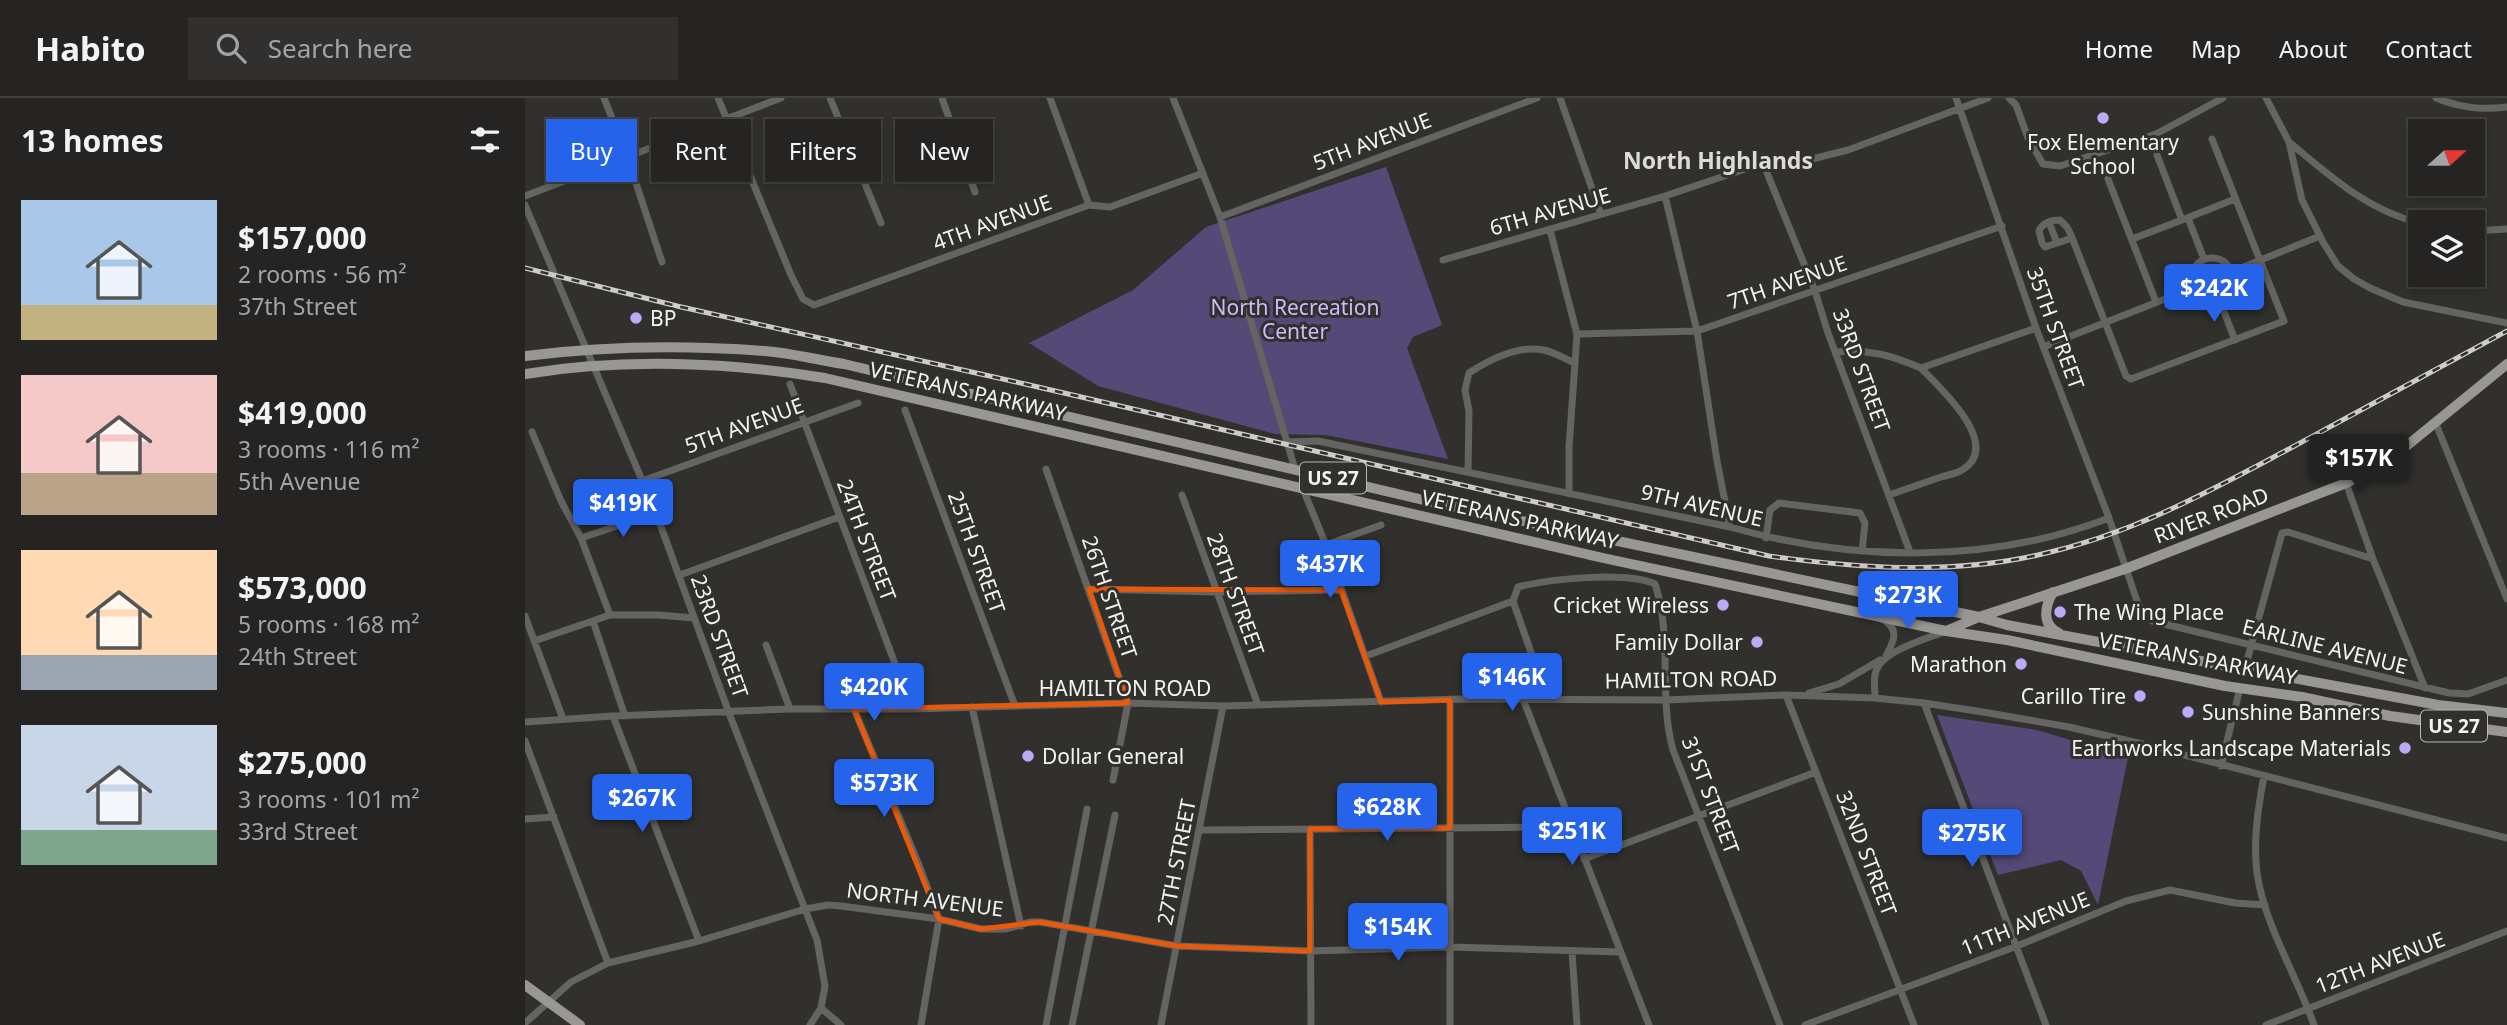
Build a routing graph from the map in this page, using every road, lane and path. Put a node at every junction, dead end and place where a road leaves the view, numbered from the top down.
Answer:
1 (604, 98) edge
2 (718, 98) edge
3 (781, 98) edge
4 (830, 98) edge
5 (942, 98) edge
6 (1050, 98) edge
7 (1173, 98) edge
8 (1537, 98) edge
9 (1560, 98) edge
10 (1957, 98) edge
11 (1987, 98) edge
12 (2009, 98) edge
13 (2223, 98) edge
14 (2266, 98) edge
15 (2436, 98) edge
16 (2507, 107) edge
17 (1962, 109) junction
18 (726, 118) junction
19 (612, 119) edge
20 (2212, 139) dead end
21 (2289, 142) junction
22 (637, 152) edge
23 (2157, 155) dead end
24 (1763, 163) junction
25 (1203, 173) junction
26 (2108, 178) dead end
27 (561, 182) edge
28 (636, 182) edge
29 (975, 192) dead end
30 (525, 196) edge
31 (1665, 196) junction
32 (2235, 199) junction
33 (525, 205) edge
34 (1089, 205) junction
35 (1601, 214) junction
36 (1220, 217) junction
37 (2185, 219) junction
38 (2408, 220) edge
39 (2049, 222) junction
40 (881, 223) dead end
41 (2002, 226) junction
42 (2507, 229) edge
43 (1550, 230) junction
44 (2485, 230) edge
45 (2320, 236) junction
46 (2072, 238) junction
47 (2132, 239) junction
48 (2057, 243) junction
49 (2204, 259) junction
50 (1443, 260) dead end
51 (2260, 261) junction
52 (662, 262) dead end
53 (2231, 272) junction
54 (2193, 288) junction
55 (1815, 291) junction
56 (2220, 299) junction
57 (2156, 302) junction
58 (2104, 322) junction
59 (2507, 323) edge
60 (2036, 328) junction
61 (1697, 331) junction
62 (1577, 334) junction
63 (2235, 340) junction
64 (2043, 347) junction
65 (586, 350) junction
66 (1836, 352) junction
67 (525, 356) edge
68 (1575, 363) junction
69 (2507, 364) edge
70 (594, 367) junction
71 (1921, 368) junction
72 (525, 374) edge
73 (790, 384) dead end
74 (858, 403) dead end
75 (905, 410) dead end
76 (804, 422) junction
77 (2436, 424) junction
78 (531, 432) dead end
79 (1288, 442) junction
80 (1046, 468) dead end
81 (1296, 469) junction
82 (1468, 472) junction
83 (642, 481) junction
84 (2346, 483) junction
85 (1303, 489) junction
86 (1569, 494) junction
87 (1182, 495) dead end
88 (1889, 495) junction
89 (656, 513) junction
90 (839, 516) junction
91 (2109, 518) junction
92 (1381, 526) dead end
93 (1730, 527) junction
94 (581, 538) junction
95 (1766, 538) junction
96 (1326, 545) junction
97 (1862, 551) junction
98 (1910, 552) junction
99 (2373, 559) junction
100 (2126, 569) junction
101 (680, 575) junction
102 (1089, 589) junction
103 (1341, 590) junction
104 (1217, 592) junction
105 (2053, 592) junction
106 (2507, 599) edge
107 (1513, 601) junction
108 (610, 615) junction
109 (525, 616) edge
110 (1879, 617) junction
111 (1979, 617) junction
112 (694, 618) junction
113 (593, 621) junction
114 (1946, 631) junction
115 (2066, 636) junction
116 (534, 641) junction
117 (766, 645) dead end
118 (2251, 645) junction
119 (1366, 656) junction
120 (1885, 657) junction
121 (2245, 668) junction
122 (2507, 680) edge
123 (2241, 688) junction
124 (2425, 688) junction
125 (1786, 695) junction
126 (1800, 695) junction
127 (1547, 698) junction
128 (1875, 698) junction
129 (1523, 699) junction
130 (1450, 700) junction
131 (1665, 700) junction
132 (1381, 702) junction
133 (1128, 703) junction
134 (1924, 703) junction
135 (1258, 705) junction
136 (1015, 706) junction
137 (1223, 706) junction
138 (972, 707) junction
139 (790, 709) junction
140 (854, 709) junction
141 (912, 709) junction
142 (729, 713) junction
143 (2507, 713) edge
144 (613, 716) junction
145 (625, 716) junction
146 (563, 719) junction
147 (525, 722) edge
148 (2507, 732) edge
149 (525, 741) edge
150 (2221, 766) junction
151 (1817, 772) junction
152 (2264, 776) junction
153 (1113, 780) dead end
154 (1087, 809) dead end
155 (1115, 815) dead end
156 (554, 817) junction
157 (1701, 817) junction
158 (525, 819) edge
159 (1572, 827) junction
160 (1450, 828) junction
161 (1201, 830) junction
162 (1310, 830) junction
163 (2507, 838) edge
164 (1584, 859) junction
165 (2265, 905) junction
166 (805, 909) junction
167 (939, 919) junction
168 (1021, 926) junction
169 (1064, 927) junction
170 (2507, 931) edge
171 (1090, 932) junction
172 (699, 941) junction
173 (1177, 946) junction
174 (2017, 946) junction
175 (1449, 947) junction
176 (1310, 951) junction
177 (1573, 952) junction
178 (1620, 953) junction
179 (608, 963) junction
180 (525, 985) edge
181 (1901, 991) junction
182 (548, 1001) junction
183 (821, 1009) junction
184 (2309, 1009) junction
185 (525, 1023) edge
186 (580, 1025) edge
187 (810, 1025) edge
188 (841, 1025) edge
189 (921, 1025) edge
190 (1046, 1025) edge
191 (1072, 1025) edge
192 (1161, 1025) edge
193 (1311, 1025) edge
194 (1450, 1025) edge
195 (1577, 1025) edge
196 (1649, 1025) edge
197 (1780, 1025) edge
198 (1805, 1025) edge
199 (1914, 1025) edge
200 (2046, 1025) edge
201 (2266, 1025) edge
202 (2314, 1025) edge

1 - 19 street
2 - 18 street
3 - 18 street
4 - 40 street
5 - 29 street
6 - 34 street
7 - 25 street
8 - 36 street, 5TH AVENUE
9 - 35 street
10 - 17 street, 35TH STREET
11 - 17 street, 6TH AVENUE
12 - 13 street
14 - 21 street
15 - 16 street
17 - 24 street, 6TH AVENUE
17 - 41 street, 35TH STREET
18 - 22 street
18 - 34 street, 4TH AVENUE
20 - 32 street
21 - 38 street
21 - 45 street
23 - 37 street
24 - 31 street, 6TH AVENUE
24 - 55 street, 33RD STREET
25 - 34 street, 4TH AVENUE
25 - 36 street
26 - 47 street
27 - 30 street
28 - 52 street
31 - 35 street, 6TH AVENUE
31 - 61 street
32 - 37 street
32 - 51 street
33 - 65 street, 23RD STREET
35 - 43 street, 6TH AVENUE
36 - 79 street
37 - 47 street
37 - 49 street
39 - 46 street
39 - 48 street
39 - 48 street
41 - 55 street, 7TH AVENUE
41 - 60 street, 35TH STREET
42 - 44 street
43 - 50 street, 6TH AVENUE
43 - 62 street
45 - 51 street
45 - 59 street
46 - 48 street
46 - 58 street
47 - 57 street
49 - 53 street
49 - 54 street
51 - 53 street
51 - 63 street
53 - 56 street
54 - 56 street
54 - 57 street
55 - 61 street, 7TH AVENUE
55 - 66 street, 33RD STREET
56 - 63 street
57 - 58 street
58 - 63 street
58 - 64 street
60 - 64 street, 35TH STREET
60 - 71 street
61 - 62 street, 7TH AVENUE
61 - 93 street
62 - 68 street
64 - 91 street, 35TH STREET
65 - 67 main road, VETERANS PARKWAY / US 27
65 - 70 street, 23RD STREET
65 - 81 main road, VETERANS PARKWAY / US 27
66 - 71 street
66 - 88 street, 33RD STREET
68 - 82 street
68 - 86 street
69 - 77 main road, RIVER ROAD
70 - 72 main road, VETERANS PARKWAY / US 27
70 - 83 street, 23RD STREET
70 - 85 main road, VETERANS PARKWAY / US 27
71 - 88 street
73 - 76 street, 24TH STREET
74 - 76 street, 5TH AVENUE
75 - 136 street, 25TH STREET
76 - 83 street, 5TH AVENUE
76 - 90 street, 24TH STREET
77 - 84 main road, RIVER ROAD
77 - 106 street
78 - 94 street
79 - 81 street
79 - 82 street, 9TH AVENUE
80 - 102 street, 26TH STREET
81 - 111 main road, VETERANS PARKWAY / US 27
82 - 86 street, 9TH AVENUE
83 - 89 street, 23RD STREET
84 - 99 street
84 - 100 main road, RIVER ROAD
85 - 96 street
85 - 110 main road, VETERANS PARKWAY / US 27
86 - 93 street, 9TH AVENUE
87 - 104 street, 28TH STREET
88 - 98 street, 33RD STREET
89 - 94 street
89 - 101 street, 23RD STREET
90 - 101 street
90 - 141 street, 24TH STREET
91 - 98 street, 9TH AVENUE
91 - 100 street, 35TH STREET
92 - 96 street
93 - 95 street, 9TH AVENUE
94 - 108 street
95 - 97 street, 9TH AVENUE
95 - 97 street
96 - 103 street
97 - 98 street, 9TH AVENUE
99 - 118 street
99 - 124 street
100 - 105 main road, RIVER ROAD
100 - 118 street, EARLINE AVENUE
101 - 112 street, 23RD STREET
102 - 104 street
102 - 133 street, 26TH STREET
103 - 104 street
103 - 119 street
104 - 135 street, 28TH STREET
105 - 111 main road, RIVER ROAD
105 - 115 main road
107 - 119 street
107 - 127 street
107 - 131 street, 31ST STREET
108 - 112 street
108 - 113 street
109 - 116 street
110 - 114 main road, VETERANS PARKWAY / US 27
110 - 120 street
111 - 114 main road, RIVER ROAD
111 - 115 main road, VETERANS PARKWAY / US 27
112 - 142 street, 23RD STREET
113 - 116 street
113 - 145 street
114 - 120 street
114 - 123 main road, VETERANS PARKWAY / US 27
115 - 121 main road, VETERANS PARKWAY / US 27
116 - 146 street
117 - 139 street
118 - 121 street
118 - 124 street, EARLINE AVENUE
119 - 132 street
120 - 126 street
120 - 128 street
121 - 143 main road, VETERANS PARKWAY / US 27
122 - 124 street, EARLINE AVENUE
123 - 148 main road, VETERANS PARKWAY / US 27
123 - 150 street
125 - 126 street, HAMILTON ROAD
125 - 131 street, HAMILTON ROAD
125 - 151 street, 32ND STREET
126 - 128 street, HAMILTON ROAD
127 - 129 street, HAMILTON ROAD
127 - 131 street, HAMILTON ROAD
128 - 134 street, HAMILTON ROAD
129 - 130 street, HAMILTON ROAD
129 - 159 street
130 - 132 street, HAMILTON ROAD
130 - 160 street
131 - 157 street, 31ST STREET
132 - 135 street, HAMILTON ROAD
133 - 136 street, HAMILTON ROAD
133 - 137 street, HAMILTON ROAD
133 - 153 street, 26TH STREET
134 - 150 street, HAMILTON ROAD
134 - 174 street
135 - 137 street, HAMILTON ROAD
136 - 138 street, HAMILTON ROAD
137 - 161 street, 27TH STREET
138 - 141 street, HAMILTON ROAD
138 - 168 street
139 - 140 street, HAMILTON ROAD
139 - 142 street, HAMILTON ROAD
140 - 141 street, HAMILTON ROAD
140 - 167 street
142 - 145 street, HAMILTON ROAD
142 - 166 street, 23RD STREET
144 - 145 street, HAMILTON ROAD
144 - 146 street, HAMILTON ROAD
144 - 172 street
146 - 147 street, HAMILTON ROAD
149 - 156 street
150 - 152 street, HAMILTON ROAD
151 - 157 street
151 - 181 street, 32ND STREET
152 - 163 street, HAMILTON ROAD
152 - 165 street
154 - 169 street
155 - 171 street
156 - 158 street
156 - 179 street
157 - 164 street
157 - 197 street, 31ST STREET
159 - 160 street
159 - 164 street
160 - 162 street
160 - 175 street
161 - 162 street
161 - 173 street, 27TH STREET
162 - 176 street
164 - 178 street
165 - 174 street, 11TH AVENUE
165 - 184 street
166 - 167 street, NORTH AVENUE
166 - 172 street, NORTH AVENUE
166 - 183 street, 23RD STREET
167 - 168 street, NORTH AVENUE
167 - 189 street
168 - 169 street, NORTH AVENUE
169 - 171 street, NORTH AVENUE
169 - 190 street
170 - 184 street, 12TH AVENUE
171 - 173 street, NORTH AVENUE
171 - 191 street
172 - 179 street, NORTH AVENUE
173 - 176 street, NORTH AVENUE
173 - 192 street, 27TH STREET
174 - 181 street, 11TH AVENUE
174 - 200 street
175 - 176 street, NORTH AVENUE
175 - 177 street, NORTH AVENUE
175 - 194 street
176 - 193 street
177 - 178 street, NORTH AVENUE
177 - 195 street
178 - 196 street
179 - 182 street, NORTH AVENUE
180 - 182 main road
181 - 198 street, 11TH AVENUE
181 - 199 street, 32ND STREET
182 - 185 street, NORTH AVENUE
182 - 186 main road
183 - 187 street
183 - 188 street
184 - 201 street, 12TH AVENUE
184 - 202 street

